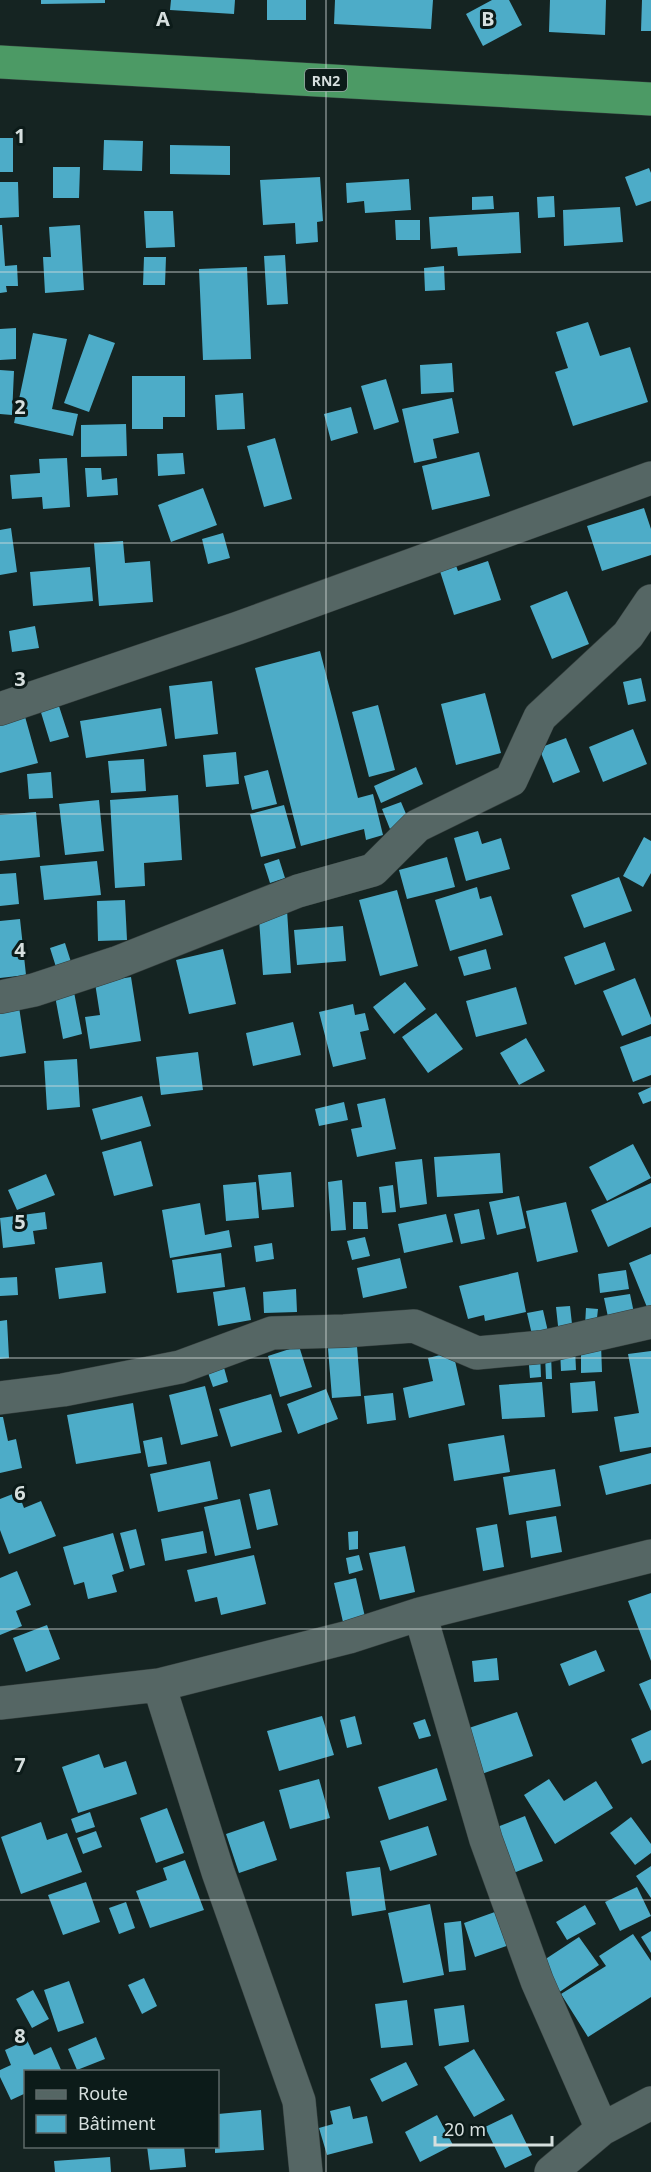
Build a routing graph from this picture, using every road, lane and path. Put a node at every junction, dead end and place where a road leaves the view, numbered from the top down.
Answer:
1 (0, 62) edge
2 (651, 99) edge
3 (651, 478) edge
4 (651, 601) edge
5 (0, 709) edge
6 (0, 997) edge
7 (651, 1322) edge
8 (0, 1398) edge
9 (651, 1556) edge
10 (420, 1614) junction
11 (159, 1685) junction
12 (0, 1703) edge
13 (651, 2103) edge
14 (602, 2129) junction
15 (306, 2172) edge
16 (551, 2172) edge

1 - 2 highway, RN2
3 - 5 street
4 - 6 street
7 - 8 street
9 - 10 street
10 - 11 street
10 - 14 street
11 - 12 street
11 - 15 street
13 - 14 street
14 - 16 street

